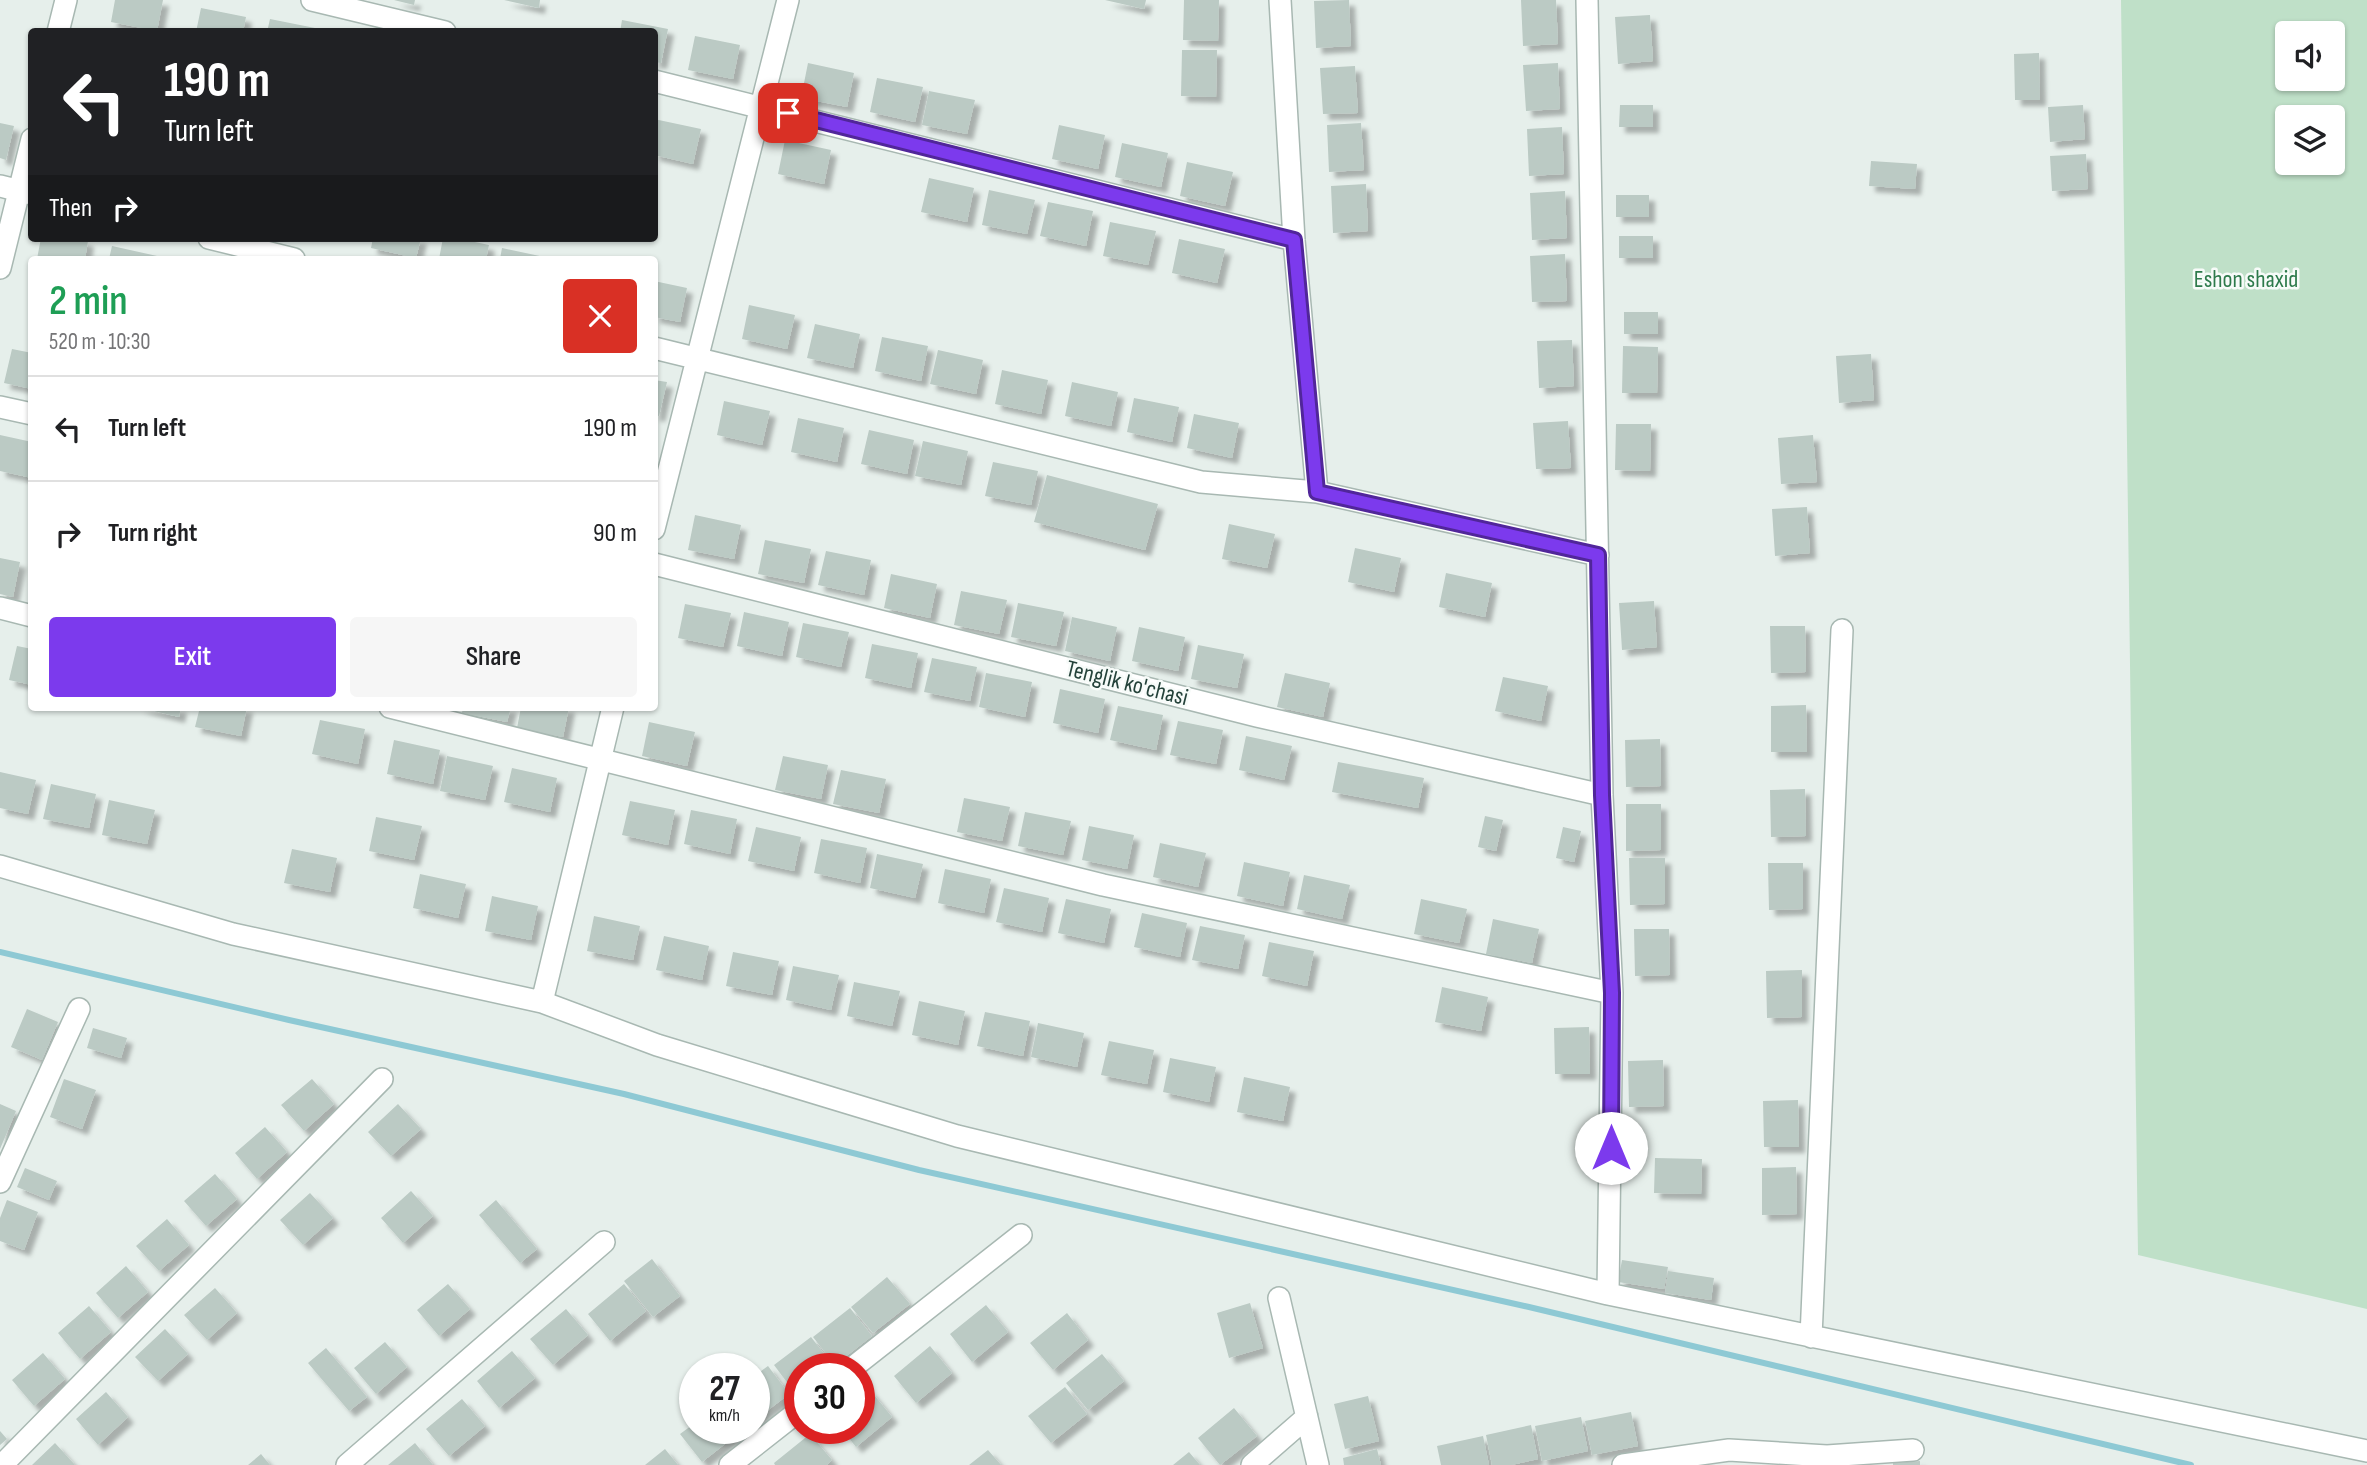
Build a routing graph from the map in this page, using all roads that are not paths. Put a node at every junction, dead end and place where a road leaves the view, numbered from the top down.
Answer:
1 (66, 0) edge
2 (312, 0) edge
3 (788, 0) edge
4 (1280, 0) edge
5 (1587, 0) edge
6 (59, 28) edge
7 (428, 28) edge
8 (658, 82) edge
9 (761, 106) junction
10 (28, 153) edge
11 (17, 190) edge
12 (1294, 240) junction
13 (225, 242) edge
14 (281, 256) edge
15 (0, 268) edge
16 (658, 349) edge
17 (697, 359) junction
18 (0, 407) edge
19 (28, 413) edge
20 (1317, 492) junction
21 (658, 513) edge
22 (1598, 555) junction
23 (658, 565) edge
24 (0, 607) edge
25 (28, 614) edge
26 (1842, 630) dead end
27 (406, 711) edge
28 (612, 711) edge
29 (600, 761) junction
30 (1602, 795) junction
31 (0, 866) edge
32 (1612, 993) junction
33 (542, 1002) junction
34 (79, 1009) dead end
35 (382, 1079) dead end
36 (0, 1182) edge
37 (1021, 1235) dead end
38 (604, 1242) dead end
39 (1608, 1294) junction
40 (1279, 1298) dead end
41 (1811, 1336) junction
42 (871, 1353) edge
43 (1307, 1417) junction
44 (784, 1423) edge
45 (1913, 1450) dead end
46 (2367, 1451) edge
47 (2, 1465) edge
48 (347, 1465) edge
49 (730, 1465) edge
50 (1252, 1465) edge
51 (1318, 1465) edge
52 (1623, 1465) edge

1 - 6 street
2 - 7 street
3 - 9 street
4 - 12 street
5 - 22 street
8 - 9 street
9 - 12 street
9 - 17 street
10 - 11 street
11 - 15 street
12 - 20 street
13 - 14 street
16 - 17 street
17 - 20 street
17 - 21 street
18 - 19 street
20 - 22 street
22 - 30 street
23 - 30 street, Tenglik ko'chasi
24 - 25 street
26 - 41 street
27 - 29 street
28 - 29 street
29 - 32 street
29 - 33 street
30 - 32 street
31 - 33 street
32 - 39 street
33 - 39 street
34 - 36 street
35 - 47 street
37 - 42 street
38 - 48 street
39 - 41 street
40 - 43 street
41 - 46 street
43 - 50 street
43 - 51 street
44 - 49 street
45 - 52 street

